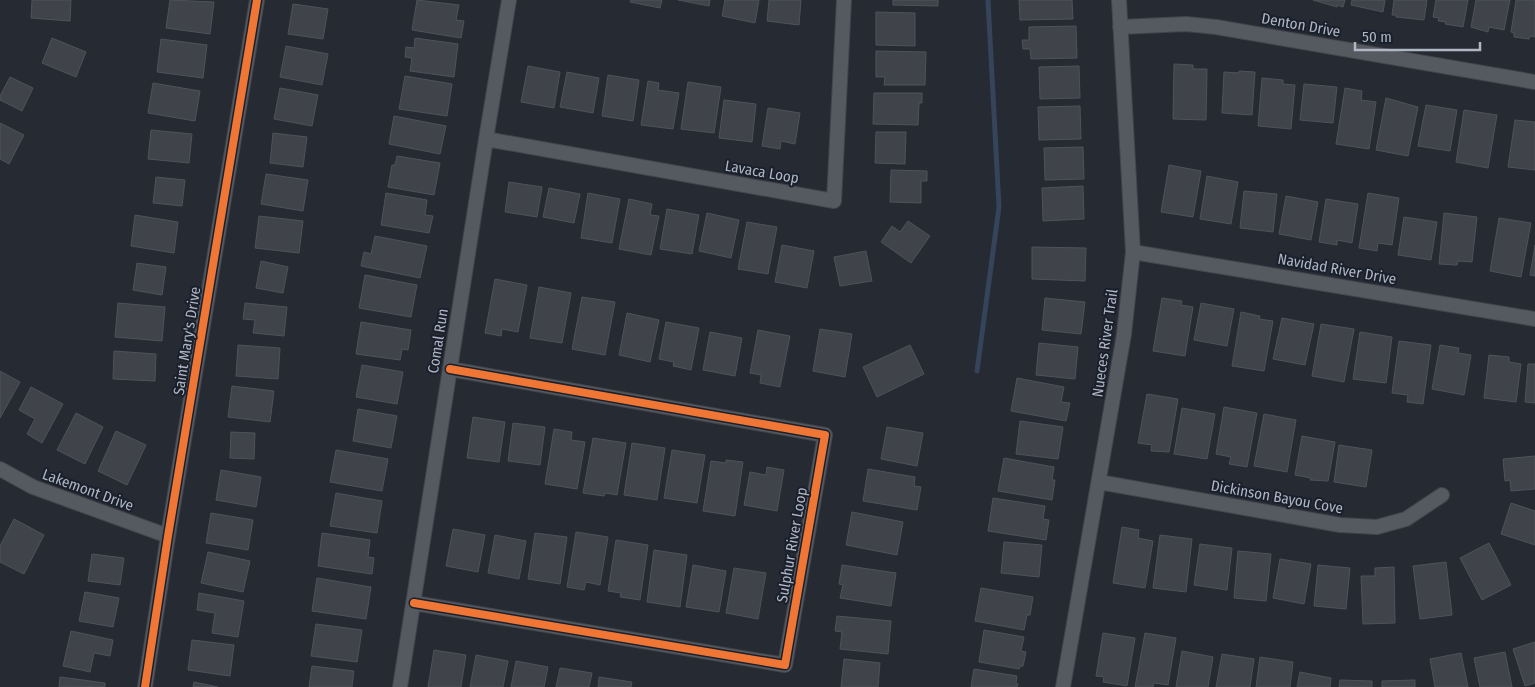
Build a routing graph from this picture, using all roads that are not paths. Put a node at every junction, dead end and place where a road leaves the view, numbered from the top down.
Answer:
1 (257, 0) edge
2 (509, 0) edge
3 (844, 0) edge
4 (1119, 0) edge
5 (1120, 27) junction
6 (1535, 82) edge
7 (486, 139) junction
8 (1133, 252) junction
9 (1535, 319) edge
10 (450, 369) junction
11 (0, 469) edge
12 (1099, 482) junction
13 (1442, 495) dead end
14 (168, 536) junction
15 (414, 603) junction
16 (145, 687) edge
17 (400, 687) edge
18 (1063, 687) edge

1 - 14 street, Saint Mary's Drive
2 - 7 street, Comal Run
3 - 7 street, Lavaca Loop
4 - 5 street, Nueces River Trail
5 - 6 street, Denton Drive
5 - 8 street, Nueces River Trail
7 - 10 street, Comal Run
8 - 9 street, Navidad River Drive
8 - 12 street, Nueces River Trail
10 - 15 street, Comal Run
10 - 15 street, Sulphur River Loop
11 - 14 street, Lakemont Drive
12 - 13 street, Dickinson Bayou Cove
12 - 18 street, Nueces River Trail
14 - 16 street, Saint Mary's Drive
15 - 17 street, Comal Run

